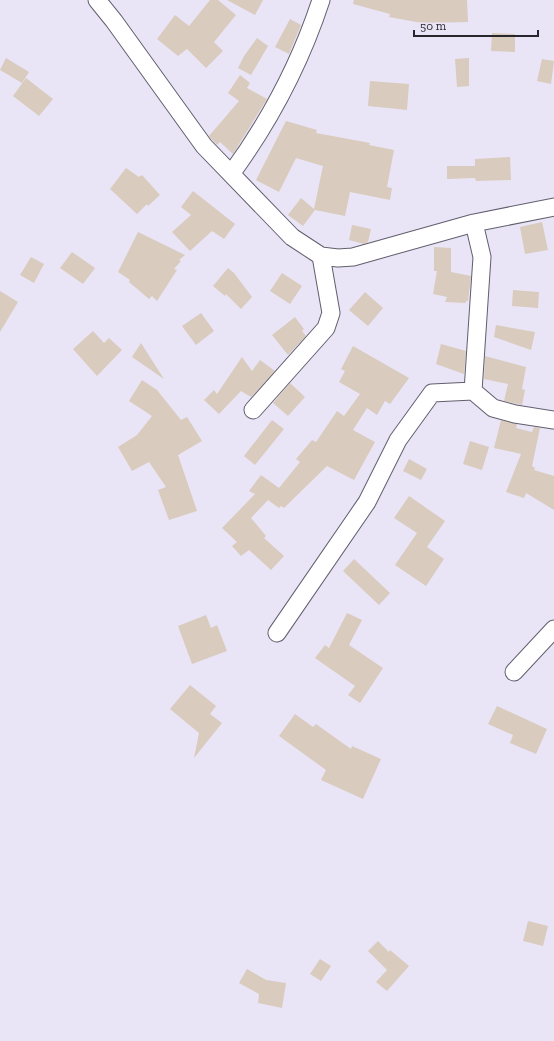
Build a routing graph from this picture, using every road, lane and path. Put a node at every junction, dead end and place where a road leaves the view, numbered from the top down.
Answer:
1 (97, 0) edge
2 (321, 0) edge
3 (231, 174) junction
4 (554, 207) edge
5 (474, 223) junction
6 (321, 256) junction
7 (473, 391) junction
8 (253, 410) dead end
9 (554, 420) edge
10 (554, 629) edge
11 (277, 633) dead end
12 (514, 672) dead end

1 - 3 street
2 - 3 street
3 - 6 street
4 - 5 street
5 - 6 street
5 - 7 street
6 - 8 street
7 - 9 street
7 - 11 street
10 - 12 street

